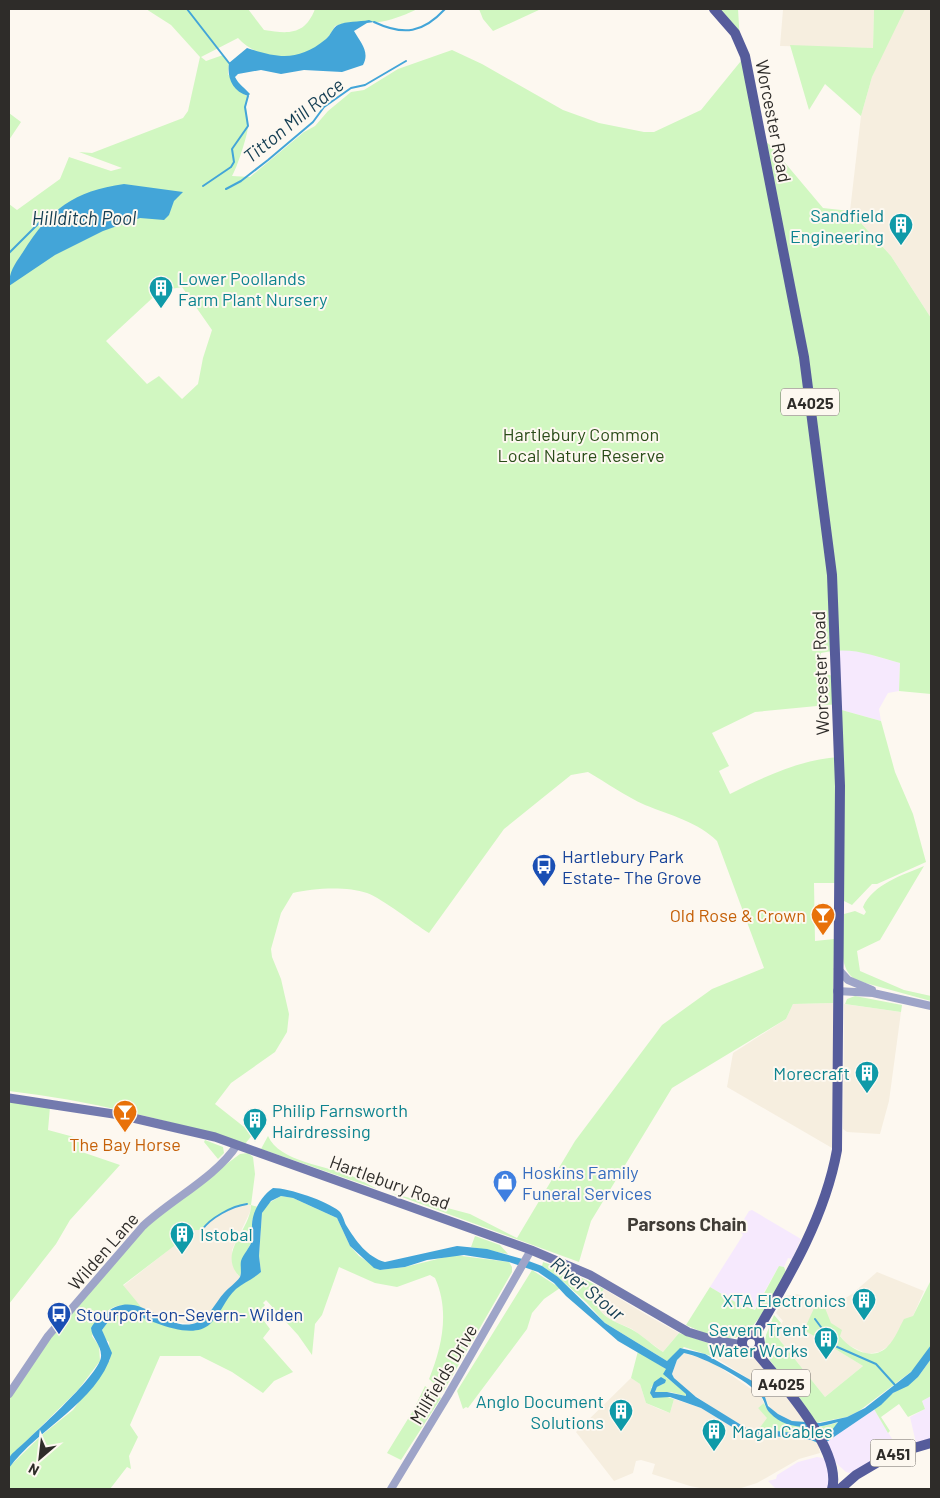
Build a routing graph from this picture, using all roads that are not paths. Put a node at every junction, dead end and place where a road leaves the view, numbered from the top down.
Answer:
1 (714, 9) edge
2 (837, 968) junction
3 (854, 983) junction
4 (837, 988) junction
5 (886, 995) junction
6 (931, 1006) edge
7 (9, 1098) edge
8 (237, 1145) junction
9 (530, 1253) junction
10 (755, 1335) junction
11 (742, 1345) junction
12 (755, 1351) junction
13 (9, 1394) edge
14 (931, 1443) edge
15 (829, 1458) junction
16 (859, 1473) junction
17 (391, 1489) edge
18 (832, 1489) edge
19 (840, 1489) edge

1 - 2 main road, Worcester Road / A4025
2 - 3 street
2 - 4 main road, Worcester Road / A4025
3 - 4 street
3 - 5 street
4 - 5 street
4 - 10 main road, Worcester Road / A4025
5 - 6 street
7 - 8 main road, Hartlebury Road
8 - 9 main road, Hartlebury Road
8 - 13 street, Wilden Lane
9 - 11 main road, Hartlebury Road
9 - 17 street, Millfields Drive
10 - 11 main road, A4025
10 - 12 main road, A4025
11 - 12 main road, A4025
12 - 15 main road, A4025
14 - 16 main road, A451
15 - 16 main road, A4025
15 - 18 main road
16 - 19 main road, A451

